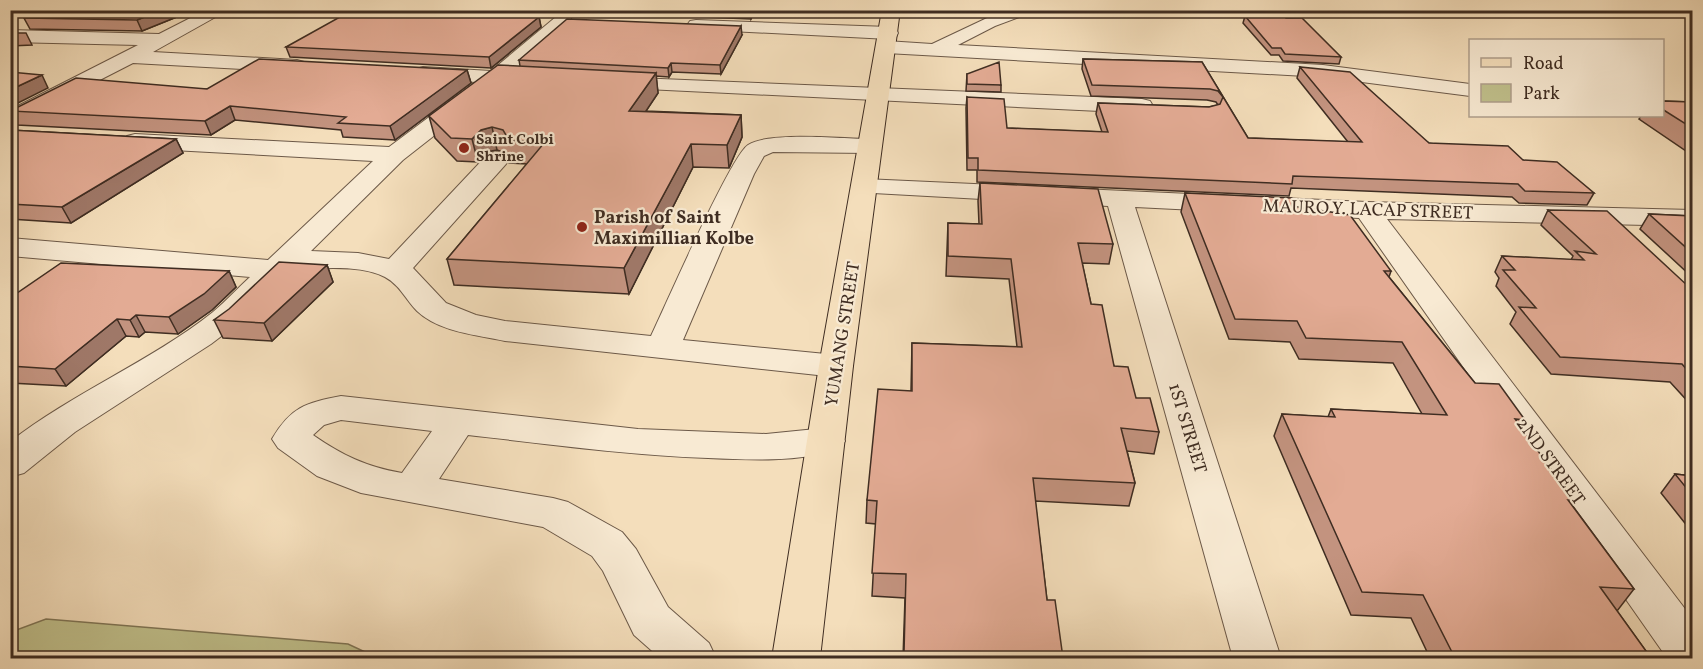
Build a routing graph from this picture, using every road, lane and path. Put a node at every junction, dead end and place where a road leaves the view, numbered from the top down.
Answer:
1 (220, 10) edge
2 (320, 10) edge
3 (1021, 10) edge
4 (436, 15) edge
5 (33, 19) edge
6 (563, 20) edge
7 (679, 25) edge
8 (10, 28) edge
9 (889, 30) edge
10 (10, 36) edge
11 (163, 40) junction
12 (936, 49) junction
13 (130, 57) junction
14 (319, 67) edge
15 (401, 72) edge
16 (496, 77) junction
17 (544, 79) edge
18 (591, 82) edge
19 (1469, 90) edge
20 (878, 96) junction
21 (1160, 107) edge
22 (14, 129) edge
23 (115, 140) edge
24 (870, 147) junction
25 (394, 154) junction
26 (497, 159) dead end
27 (864, 187) junction
28 (1119, 198) junction
29 (1367, 210) junction
30 (1607, 216) junction
31 (1692, 218) edge
32 (1632, 240) edge
33 (10, 247) edge
34 (281, 265) junction
35 (395, 270) junction
36 (663, 347) junction
37 (836, 366) junction
38 (458, 421) junction
39 (826, 441) junction
40 (10, 463) edge
41 (412, 489) junction
42 (1692, 654) edge
43 (692, 658) edge
44 (796, 658) edge
45 (1257, 658) edge

1 - 11 street
2 - 4 street
3 - 12 street
5 - 8 street
6 - 16 street
7 - 9 street
9 - 12 street
9 - 20 main road, YUMANG STREET
10 - 11 street
11 - 13 street
12 - 19 street
13 - 14 street
13 - 22 street
15 - 16 street
16 - 17 street
16 - 25 street
18 - 20 street
20 - 21 street
20 - 24 main road, YUMANG STREET
23 - 25 street
24 - 27 main road, YUMANG STREET
24 - 36 street
25 - 34 street
26 - 35 street
27 - 28 street, MAURO Y. LACAP STREET
27 - 37 main road, YUMANG STREET
28 - 29 street, MAURO Y. LACAP STREET
28 - 45 street, 1ST STREET
29 - 30 street, MAURO Y. LACAP STREET
29 - 42 street, 2ND STREET
30 - 31 street, MAURO Y. LACAP STREET
30 - 32 street
33 - 34 street
34 - 35 street
34 - 40 street
35 - 36 street
36 - 37 street
37 - 39 main road, YUMANG STREET
38 - 39 street
38 - 41 street
38 - 41 street
39 - 44 main road, YUMANG STREET
41 - 43 street

